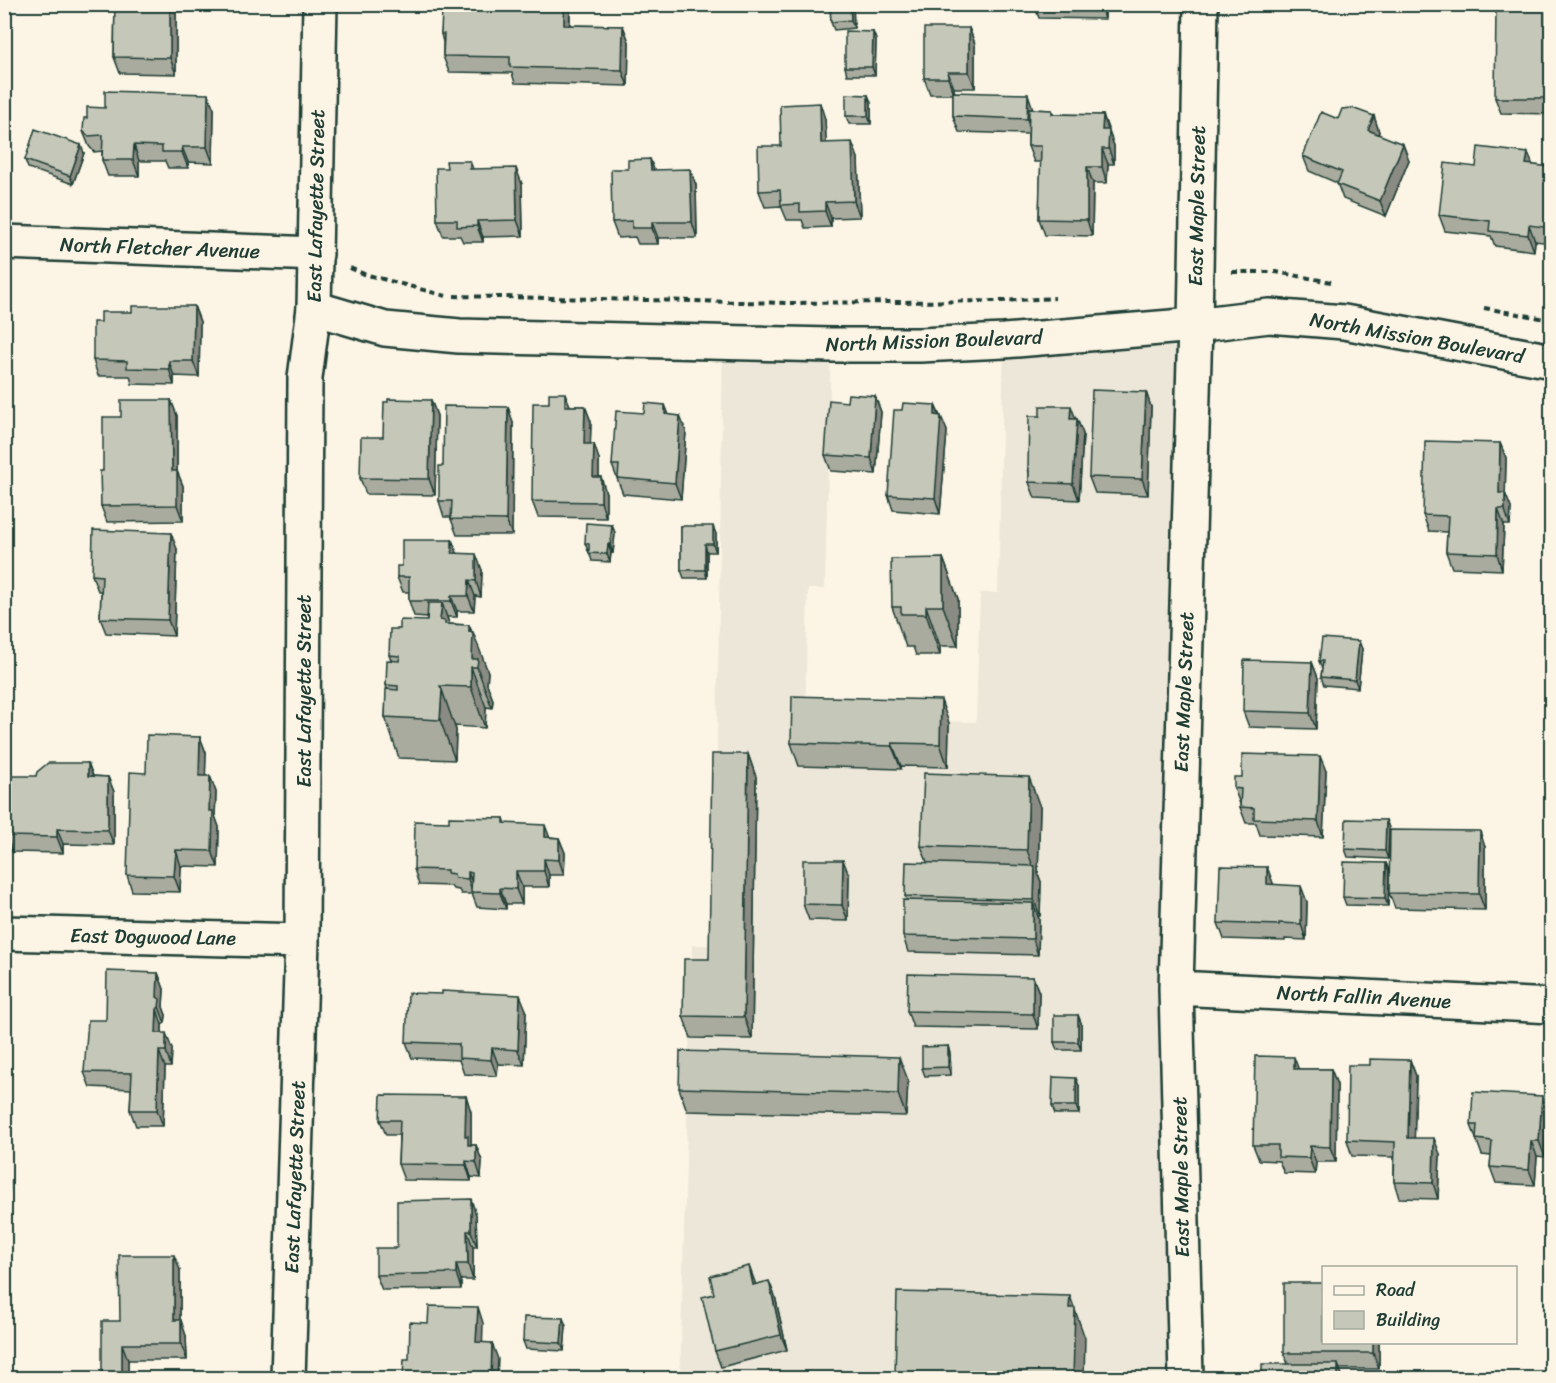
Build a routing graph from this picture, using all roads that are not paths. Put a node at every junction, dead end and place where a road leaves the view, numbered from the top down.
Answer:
1 (321, 4) edge
2 (1201, 4) edge
3 (4, 242) edge
4 (316, 254) junction
5 (314, 308) junction
6 (1195, 325) junction
7 (1551, 361) edge
8 (4, 933) edge
9 (303, 941) junction
10 (1176, 987) junction
11 (1551, 1006) edge
12 (288, 1378) edge
13 (1186, 1378) edge

1 - 4 street, East Lafayette Street
2 - 6 street, East Maple Street
3 - 4 street, North Fletcher Avenue
4 - 5 street, East Lafayette Street
5 - 6 street, North Mission Boulevard
5 - 9 street, East Lafayette Street
6 - 7 street, North Mission Boulevard
6 - 10 street, East Maple Street
8 - 9 street, East Dogwood Lane
9 - 12 street, East Lafayette Street
10 - 11 street, North Fallin Avenue
10 - 13 street, East Maple Street

